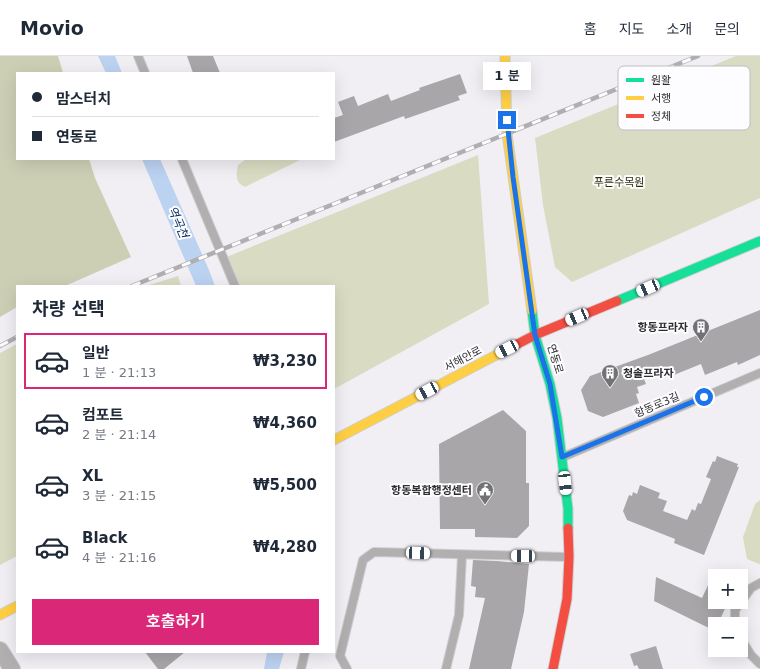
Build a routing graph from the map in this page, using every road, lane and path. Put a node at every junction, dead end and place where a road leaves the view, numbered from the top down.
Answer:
1 (138, 56) edge
2 (505, 56) edge
3 (146, 72) edge
4 (182, 160) edge
5 (760, 241) edge
6 (235, 285) edge
7 (535, 335) junction
8 (760, 373) edge
9 (335, 439) edge
10 (562, 457) junction
11 (462, 554) junction
12 (569, 557) junction
13 (760, 583) edge
14 (748, 592) edge
15 (16, 606) edge
16 (0, 614) edge
17 (0, 650) edge
18 (748, 650) edge
19 (305, 653) edge
20 (760, 664) edge
21 (12, 669) edge
22 (301, 669) edge
23 (347, 669) edge
24 (446, 669) edge
25 (553, 669) edge

1 - 3 lane
2 - 7 street, 연동로
4 - 6 lane
5 - 7 street, 서해안로
7 - 9 street, 서해안로
7 - 10 street, 연동로
8 - 10 lane, 항동로3길
10 - 12 street, 연동로
11 - 12 lane
11 - 23 lane
11 - 24 lane
12 - 25 street, 연동로
13 - 14 lane
15 - 16 street
17 - 21 street
18 - 20 lane
19 - 22 lane

